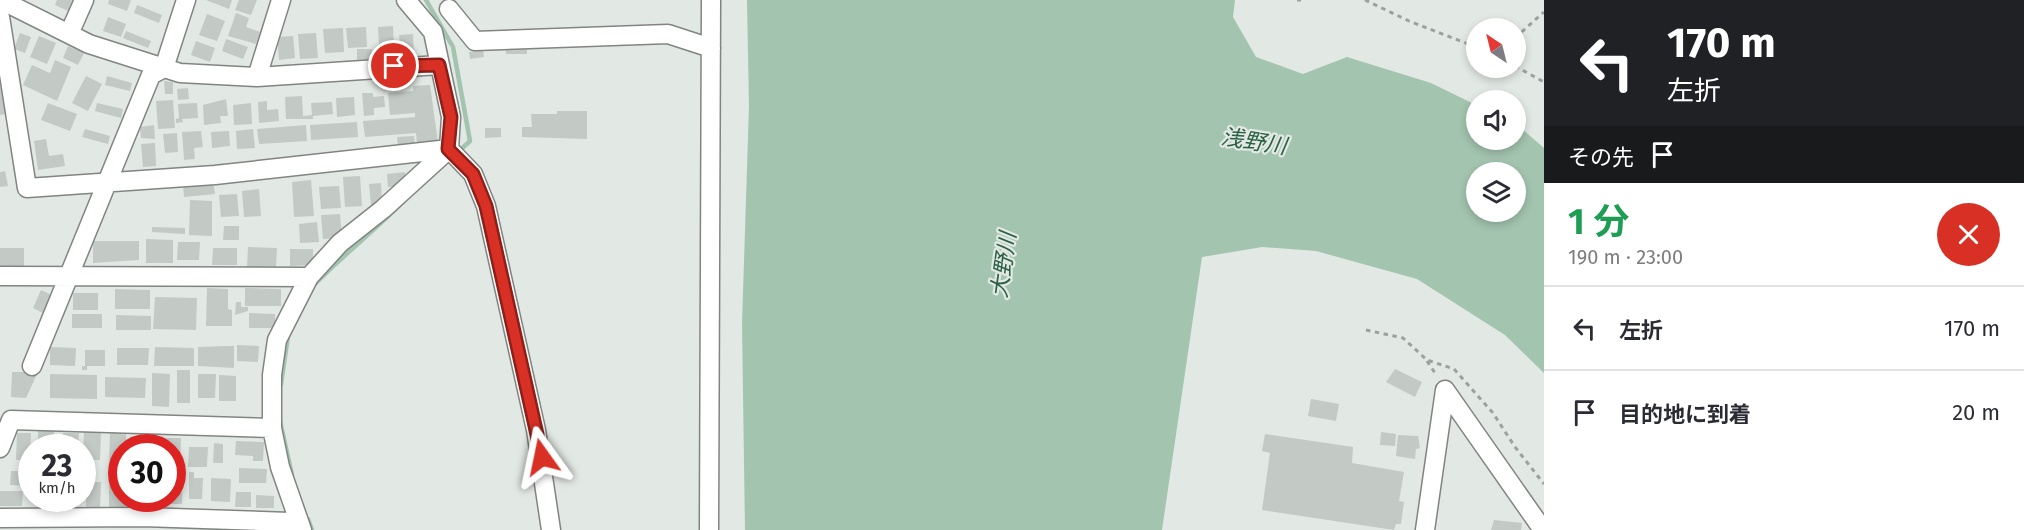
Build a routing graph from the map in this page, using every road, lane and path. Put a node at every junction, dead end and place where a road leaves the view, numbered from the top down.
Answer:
1 (1, 0) edge
2 (84, 0) edge
3 (186, 0) edge
4 (282, 0) edge
5 (406, 0) edge
6 (711, 0) edge
7 (1365, 0) edge
8 (1544, 12) edge
9 (0, 17) edge
10 (443, 18) edge
11 (1526, 28) edge
12 (69, 34) junction
13 (1466, 43) edge
14 (711, 48) junction
15 (439, 65) junction
16 (164, 68) junction
17 (1526, 72) edge
18 (257, 77) junction
19 (1544, 82) edge
20 (453, 154) junction
21 (109, 182) junction
22 (70, 275) junction
23 (0, 276) edge
24 (309, 277) junction
25 (32, 366) dead end
26 (272, 428) junction
27 (0, 447) edge
28 (0, 518) edge
29 (302, 529) edge
30 (551, 530) edge
31 (709, 530) edge
32 (1425, 530) edge
33 (1543, 530) edge

1 - 12 street
2 - 12 street
3 - 16 street
4 - 18 street
5 - 10 street
6 - 14 street
7 - 13 path
8 - 11 path
9 - 21 street
10 - 14 street
10 - 15 street
12 - 16 street
14 - 31 street
15 - 18 street
15 - 20 street
16 - 18 street
16 - 21 street
17 - 19 path
20 - 21 street
20 - 24 street
20 - 30 street
21 - 22 street
22 - 23 street
22 - 24 street
22 - 25 street
24 - 26 street
26 - 27 street
26 - 29 street
28 - 29 street
32 - 33 street

